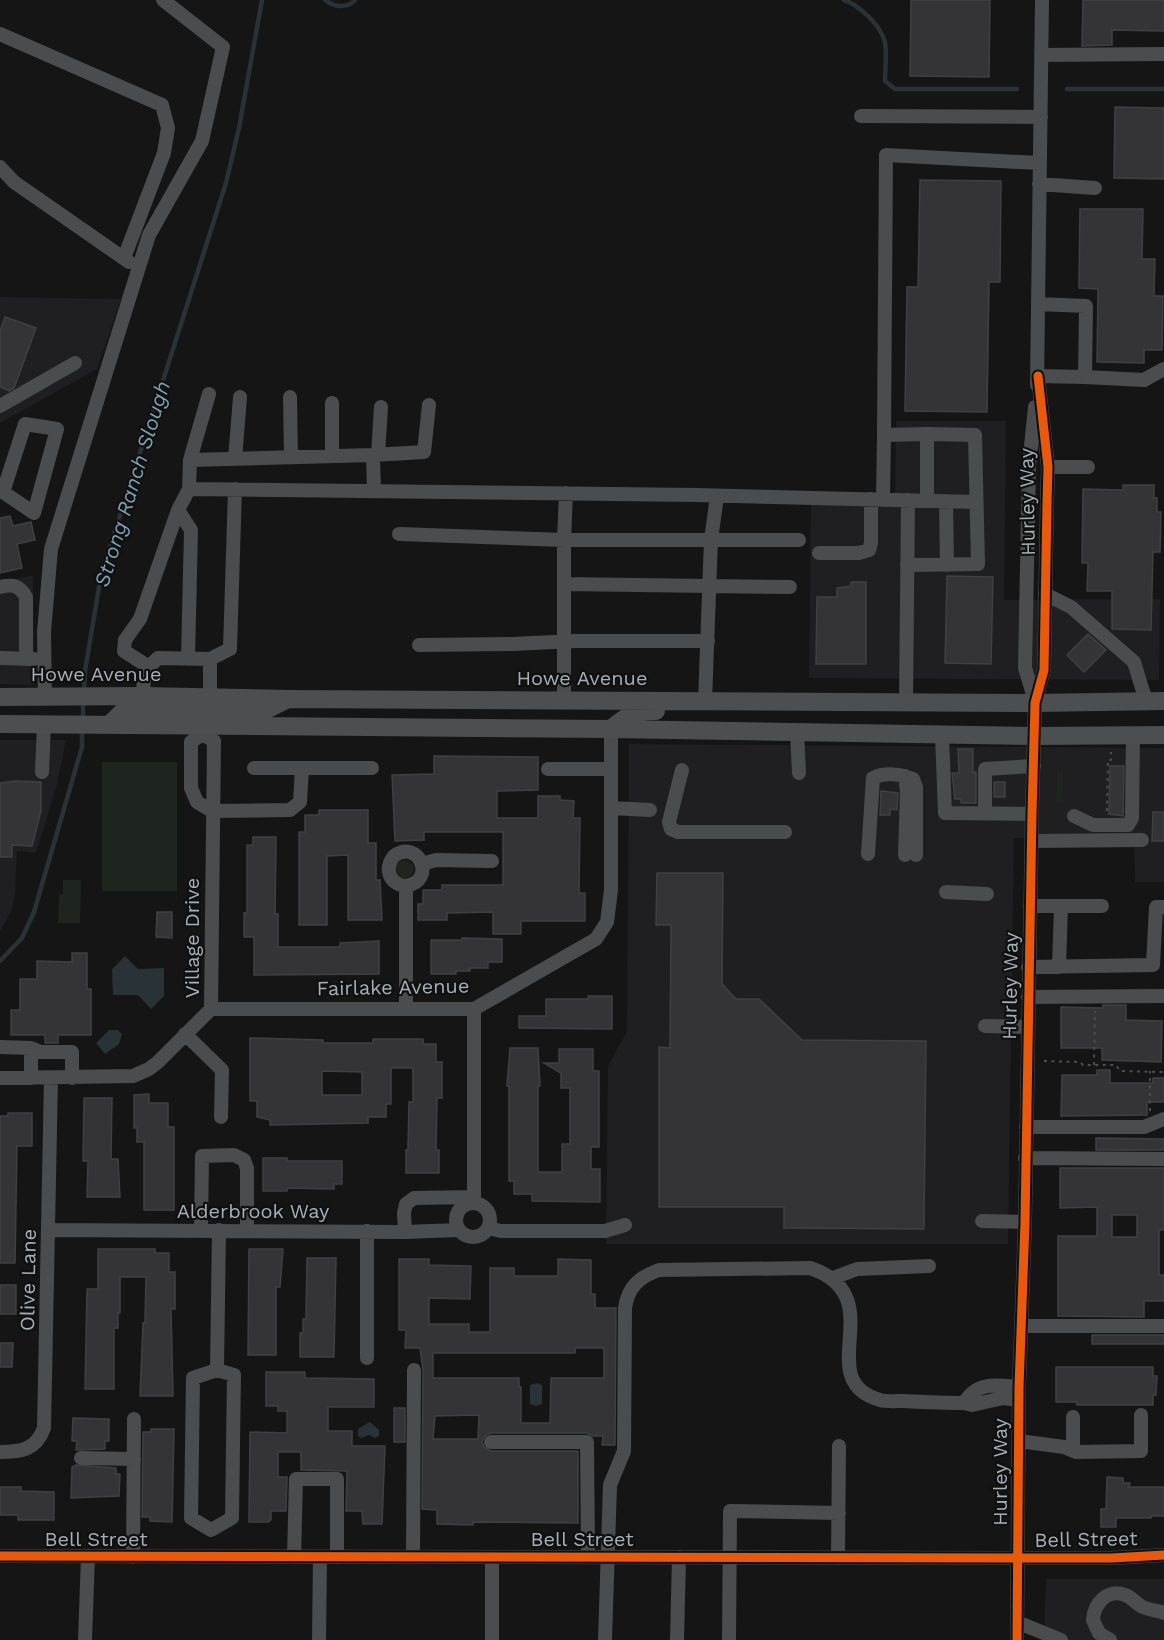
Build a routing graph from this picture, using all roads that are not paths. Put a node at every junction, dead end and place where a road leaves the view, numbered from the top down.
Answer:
1 (163, 0) edge
2 (1042, 0) edge
3 (0, 34) edge
4 (1164, 54) edge
5 (1041, 55) junction
6 (861, 116) dead end
7 (1041, 117) junction
8 (1039, 163) junction
9 (0, 167) edge
10 (1039, 184) junction
11 (1095, 188) dead end
12 (124, 258) junction
13 (138, 268) junction
14 (1038, 304) junction
15 (75, 363) dead end
16 (1164, 369) edge
17 (1038, 376) junction
18 (1085, 377) junction
19 (209, 394) dead end
20 (240, 397) dead end
21 (291, 397) dead end
22 (332, 403) dead end
23 (429, 405) dead end
24 (0, 406) edge
25 (381, 406) dead end
26 (927, 434) junction
27 (884, 435) junction
28 (0, 453) edge
29 (375, 455) junction
30 (332, 456) junction
31 (291, 457) junction
32 (236, 459) junction
33 (13, 460) junction
34 (190, 460) junction
35 (1048, 467) junction
36 (1088, 467) dead end
37 (189, 489) junction
38 (235, 489) junction
39 (374, 490) junction
40 (1, 492) edge
41 (566, 494) junction
42 (717, 496) junction
43 (877, 499) junction
44 (908, 500) junction
45 (927, 501) junction
46 (946, 501) junction
47 (976, 502) junction
48 (178, 510) junction
49 (399, 534) dead end
50 (564, 540) junction
51 (711, 540) junction
52 (799, 540) dead end
53 (819, 553) dead end
54 (907, 565) junction
55 (947, 565) junction
56 (564, 584) junction
57 (709, 586) junction
58 (0, 587) edge
59 (790, 587) dead end
60 (1045, 594) junction
61 (708, 641) junction
62 (564, 642) junction
63 (419, 645) dead end
64 (0, 658) edge
65 (188, 658) junction
66 (26, 659) junction
67 (45, 659) junction
68 (210, 659) junction
69 (149, 667) junction
70 (45, 696) junction
71 (143, 696) junction
72 (210, 696) junction
73 (0, 698) edge
74 (288, 699) junction
75 (564, 700) junction
76 (705, 701) junction
77 (1155, 701) edge
78 (906, 702) junction
79 (1035, 703) junction
80 (0, 724) edge
81 (44, 724) junction
82 (103, 724) junction
83 (611, 729) junction
84 (202, 730) junction
85 (797, 732) junction
86 (942, 735) junction
87 (1133, 735) junction
88 (1164, 735) edge
89 (1035, 736) junction
90 (1034, 766) junction
91 (254, 768) dead end
92 (302, 768) junction
93 (372, 768) dead end
94 (548, 769) dead end
95 (611, 770) junction
96 (682, 770) dead end
97 (42, 772) dead end
98 (799, 773) dead end
99 (611, 808) junction
100 (650, 810) dead end
101 (212, 811) junction
102 (985, 813) junction
103 (1032, 814) junction
104 (1074, 816) dead end
105 (786, 832) dead end
106 (1142, 840) dead end
107 (1032, 841) junction
108 (868, 854) dead end
109 (910, 855) dead end
110 (492, 861) dead end
111 (422, 864) junction
112 (406, 886) junction
113 (946, 892) dead end
114 (987, 894) dead end
115 (1030, 906) junction
116 (1061, 906) junction
117 (1102, 906) dead end
118 (1164, 907) edge
119 (1028, 967) junction
120 (1059, 967) junction
121 (1164, 996) edge
122 (1028, 997) junction
123 (406, 1008) junction
124 (211, 1009) junction
125 (474, 1009) junction
126 (985, 1026) dead end
127 (1028, 1027) junction
128 (185, 1034) junction
129 (0, 1047) edge
130 (31, 1048) junction
131 (0, 1078) edge
132 (31, 1078) junction
133 (51, 1078) junction
134 (72, 1078) junction
135 (221, 1117) dead end
136 (1164, 1119) edge
137 (1026, 1126) junction
138 (1025, 1158) junction
139 (1164, 1159) edge
140 (474, 1200) junction
141 (982, 1221) dead end
142 (1024, 1222) junction
143 (625, 1225) dead end
144 (488, 1228) junction
145 (48, 1230) junction
146 (201, 1230) junction
147 (219, 1230) junction
148 (248, 1230) junction
149 (458, 1230) junction
150 (367, 1231) junction
151 (405, 1232) junction
152 (929, 1266) dead end
153 (833, 1278) junction
154 (1021, 1326) junction
155 (1164, 1326) edge
156 (367, 1358) dead end
157 (217, 1370) junction
158 (414, 1370) dead end
159 (1019, 1394) junction
160 (1141, 1415) dead end
161 (1073, 1417) dead end
162 (134, 1419) dead end
163 (1018, 1441) junction
164 (491, 1442) dead end
165 (839, 1446) dead end
166 (1073, 1450) junction
167 (0, 1452) edge
168 (81, 1458) dead end
169 (134, 1459) junction
170 (839, 1512) junction
171 (211, 1530) junction
172 (1164, 1555) edge
173 (88, 1556) junction
174 (0, 1557) edge
175 (133, 1557) junction
176 (211, 1557) junction
177 (294, 1557) junction
178 (320, 1557) junction
179 (337, 1557) junction
180 (413, 1557) junction
181 (492, 1557) junction
182 (588, 1557) junction
183 (609, 1557) junction
184 (679, 1557) junction
185 (730, 1557) junction
186 (838, 1558) junction
187 (1018, 1558) junction
188 (1161, 1609) edge
189 (1017, 1622) junction
190 (85, 1640) edge
191 (319, 1640) edge
192 (492, 1640) edge
193 (605, 1640) edge
194 (677, 1640) edge
195 (729, 1640) edge
196 (1017, 1640) edge
197 (1061, 1640) edge
198 (1110, 1640) edge

1 - 13 street
2 - 5 street, Hurley Way
3 - 12 street
4 - 5 street
5 - 7 street, Hurley Way
6 - 7 street
7 - 8 street, Hurley Way
8 - 10 street, Hurley Way
8 - 27 street
9 - 12 street
10 - 11 street
10 - 14 street, Hurley Way
12 - 13 street
13 - 67 street
14 - 17 street, Hurley Way
14 - 18 street
15 - 24 street
16 - 18 street
17 - 18 street
17 - 35 street, Hurley Way
17 - 79 street, Hurley Way
19 - 34 street
20 - 32 street
21 - 31 street
22 - 30 street
23 - 29 street
25 - 29 street
26 - 27 street
26 - 45 street
26 - 47 street
27 - 43 street
28 - 33 street
29 - 30 street
29 - 39 street
30 - 31 street
31 - 32 street
32 - 34 street
33 - 40 street
33 - 40 street
34 - 37 street
35 - 36 street
35 - 60 street, Hurley Way
37 - 38 street
37 - 48 street
38 - 39 street
38 - 68 street
39 - 41 street
41 - 42 street
41 - 50 street
42 - 43 street
42 - 51 street
43 - 44 street
43 - 53 street
44 - 45 street
44 - 54 street
45 - 46 street
46 - 47 street
46 - 55 street
47 - 55 street
48 - 65 street
48 - 69 street
49 - 50 street
50 - 51 street
50 - 56 street
51 - 52 street
51 - 57 street
54 - 55 street
54 - 78 street
56 - 57 street
56 - 62 street
57 - 59 street
57 - 61 street
58 - 66 street
60 - 77 street
60 - 79 street, Hurley Way
61 - 62 street
61 - 76 street
62 - 63 street
62 - 75 street
64 - 66 street
65 - 68 street
65 - 69 street
66 - 67 street
67 - 70 street
68 - 72 street
69 - 71 street
70 - 71 main road, Howe Avenue
70 - 73 main road, Howe Avenue
71 - 72 main road, Howe Avenue
72 - 74 main road, Howe Avenue
72 - 82 main road
74 - 75 main road, Howe Avenue
74 - 84 main road
75 - 76 main road, Howe Avenue
76 - 78 main road, Howe Avenue
76 - 83 main road
77 - 79 main road, Howe Avenue
78 - 79 main road, Howe Avenue
79 - 89 street, Hurley Way
80 - 81 main road
81 - 82 main road
81 - 97 street
82 - 84 main road
83 - 84 main road
83 - 85 main road
83 - 95 street, Fairlake Avenue
84 - 101 street, Village Drive
84 - 101 street
85 - 86 main road
85 - 98 street
86 - 89 main road
86 - 102 street
87 - 88 main road
87 - 89 main road
87 - 104 street
89 - 90 street, Hurley Way
90 - 102 street
90 - 103 street, Hurley Way
91 - 92 street
92 - 93 street
92 - 101 street
94 - 95 street
95 - 99 street, Fairlake Avenue
96 - 105 street
99 - 100 street
99 - 125 street, Fairlake Avenue
101 - 124 street, Village Drive
102 - 103 street
103 - 107 street, Hurley Way
106 - 107 street
107 - 115 street, Hurley Way
108 - 109 street
110 - 111 street
111 - 112 street
111 - 112 street
112 - 123 street
113 - 114 street
115 - 116 street
115 - 119 street, Hurley Way
116 - 117 street
116 - 120 street
118 - 120 street
119 - 120 street
119 - 122 street, Hurley Way
121 - 122 street
122 - 127 street, Hurley Way
123 - 124 street, Fairlake Avenue
123 - 125 street, Fairlake Avenue
124 - 128 street, Village Drive
125 - 140 street
126 - 127 street
127 - 137 street, Hurley Way
128 - 134 street, Village Drive
128 - 135 street
129 - 130 street
130 - 132 street
130 - 134 street
131 - 132 street, Village Drive
132 - 133 street, Village Drive
133 - 134 street, Village Drive
133 - 145 street, Olive Lane
136 - 137 street
137 - 138 street, Hurley Way
138 - 139 street
138 - 142 street, Hurley Way
140 - 144 street
140 - 149 street
140 - 151 street
141 - 142 street
142 - 154 street, Hurley Way
143 - 144 street
144 - 149 street, Alderbrook Way
145 - 146 street, Alderbrook Way
145 - 167 street, Olive Lane
146 - 147 street, Alderbrook Way
146 - 148 street
147 - 148 street, Alderbrook Way
147 - 157 street
148 - 150 street, Alderbrook Way
149 - 151 street, Alderbrook Way
150 - 151 street, Alderbrook Way
150 - 156 street
152 - 153 street
153 - 159 street
153 - 183 street
154 - 155 street
154 - 159 street, Hurley Way
157 - 171 street
157 - 171 street
158 - 180 street
159 - 163 street, Hurley Way
160 - 166 street
161 - 166 street
162 - 169 street
163 - 166 street
163 - 187 street, Hurley Way
164 - 182 street
165 - 170 street
168 - 169 street
169 - 175 street
170 - 185 street
170 - 186 street
171 - 176 street
172 - 187 street, Bell Street
173 - 174 street, Bell Street
173 - 175 street, Bell Street
173 - 190 street
175 - 176 street, Bell Street
176 - 177 street, Bell Street
177 - 178 street, Bell Street
177 - 179 street
178 - 179 street, Bell Street
178 - 191 street
179 - 180 street, Bell Street
180 - 181 street, Bell Street
181 - 182 street, Bell Street
181 - 192 street
182 - 183 street, Bell Street
183 - 184 street, Bell Street
183 - 193 street
184 - 185 street, Bell Street
184 - 194 street
185 - 186 street, Bell Street
185 - 195 street
186 - 187 street, Bell Street
187 - 189 street, Hurley Way
188 - 198 street
189 - 196 street, Hurley Way
189 - 197 street

